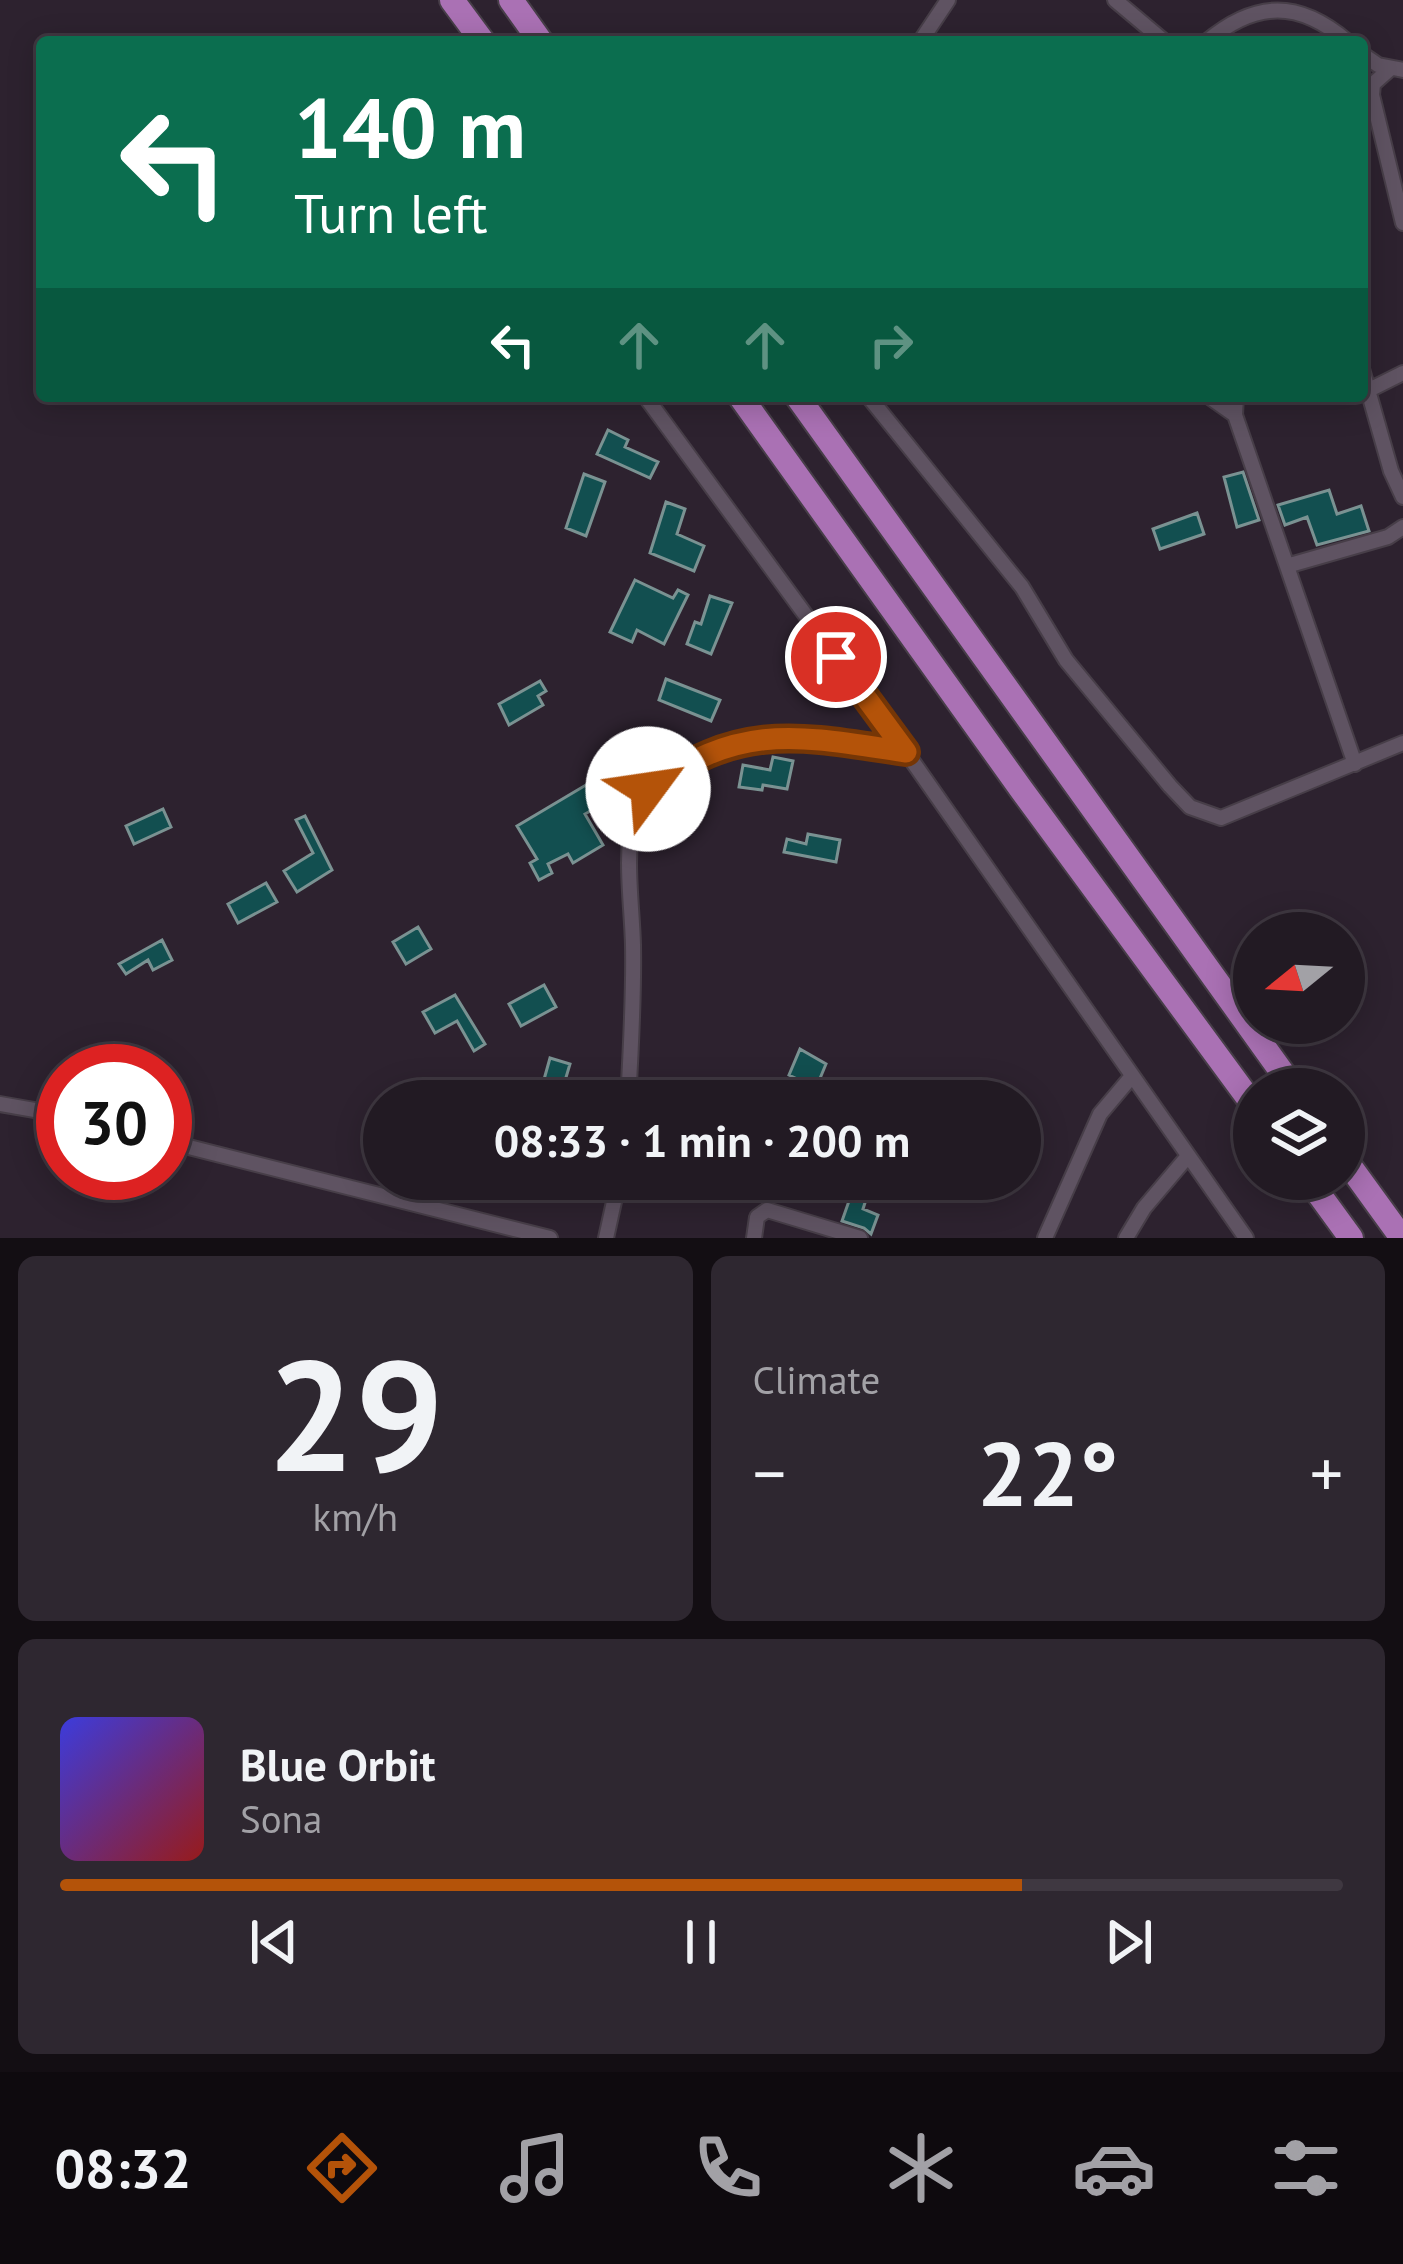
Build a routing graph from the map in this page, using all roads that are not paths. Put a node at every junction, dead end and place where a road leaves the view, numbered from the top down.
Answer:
1 (452, 0) edge
2 (511, 0) edge
3 (948, 0) edge
4 (1115, 0) edge
5 (479, 36) edge
6 (537, 36) edge
7 (924, 36) edge
8 (1158, 36) edge
9 (1213, 36) edge
10 (1341, 36) edge
11 (1368, 57) edge
12 (1397, 69) edge
13 (1403, 224) edge
14 (1403, 373) edge
15 (1368, 387) edge
16 (1369, 390) junction
17 (649, 402) edge
18 (744, 402) edge
19 (801, 402) edge
20 (873, 402) edge
21 (1216, 402) edge
22 (1236, 402) edge
23 (1235, 416) junction
24 (1403, 497) edge
25 (1403, 527) edge
26 (1290, 565) junction
27 (1403, 743) edge
28 (906, 752) junction
29 (1355, 764) junction
30 (1279, 1068) edge
31 (1132, 1076) junction
32 (1233, 1077) edge
33 (629, 1080) edge
34 (0, 1104) edge
35 (36, 1110) edge
36 (192, 1148) edge
37 (1188, 1156) junction
38 (1365, 1187) edge
39 (614, 1200) edge
40 (1323, 1200) edge
41 (550, 1238) edge
42 (606, 1238) edge
43 (754, 1238) edge
44 (860, 1238) edge
45 (1045, 1238) edge
46 (1126, 1238) edge
47 (1246, 1238) edge
48 (1351, 1238) edge
49 (1402, 1238) edge

1 - 5 highway
2 - 6 highway
3 - 7 street
4 - 8 street
9 - 10 street
11 - 12 street
12 - 13 street
14 - 16 street
15 - 16 street
16 - 24 street
17 - 28 street
18 - 32 highway
19 - 30 highway
20 - 29 street
21 - 23 street
22 - 23 street
23 - 26 street
25 - 26 street
26 - 29 street
27 - 29 street
28 - 31 street
28 - 33 street
31 - 37 street
31 - 45 street
34 - 35 street
36 - 41 street
37 - 46 street
37 - 47 street
38 - 49 highway
39 - 42 street
40 - 48 highway
43 - 44 street

